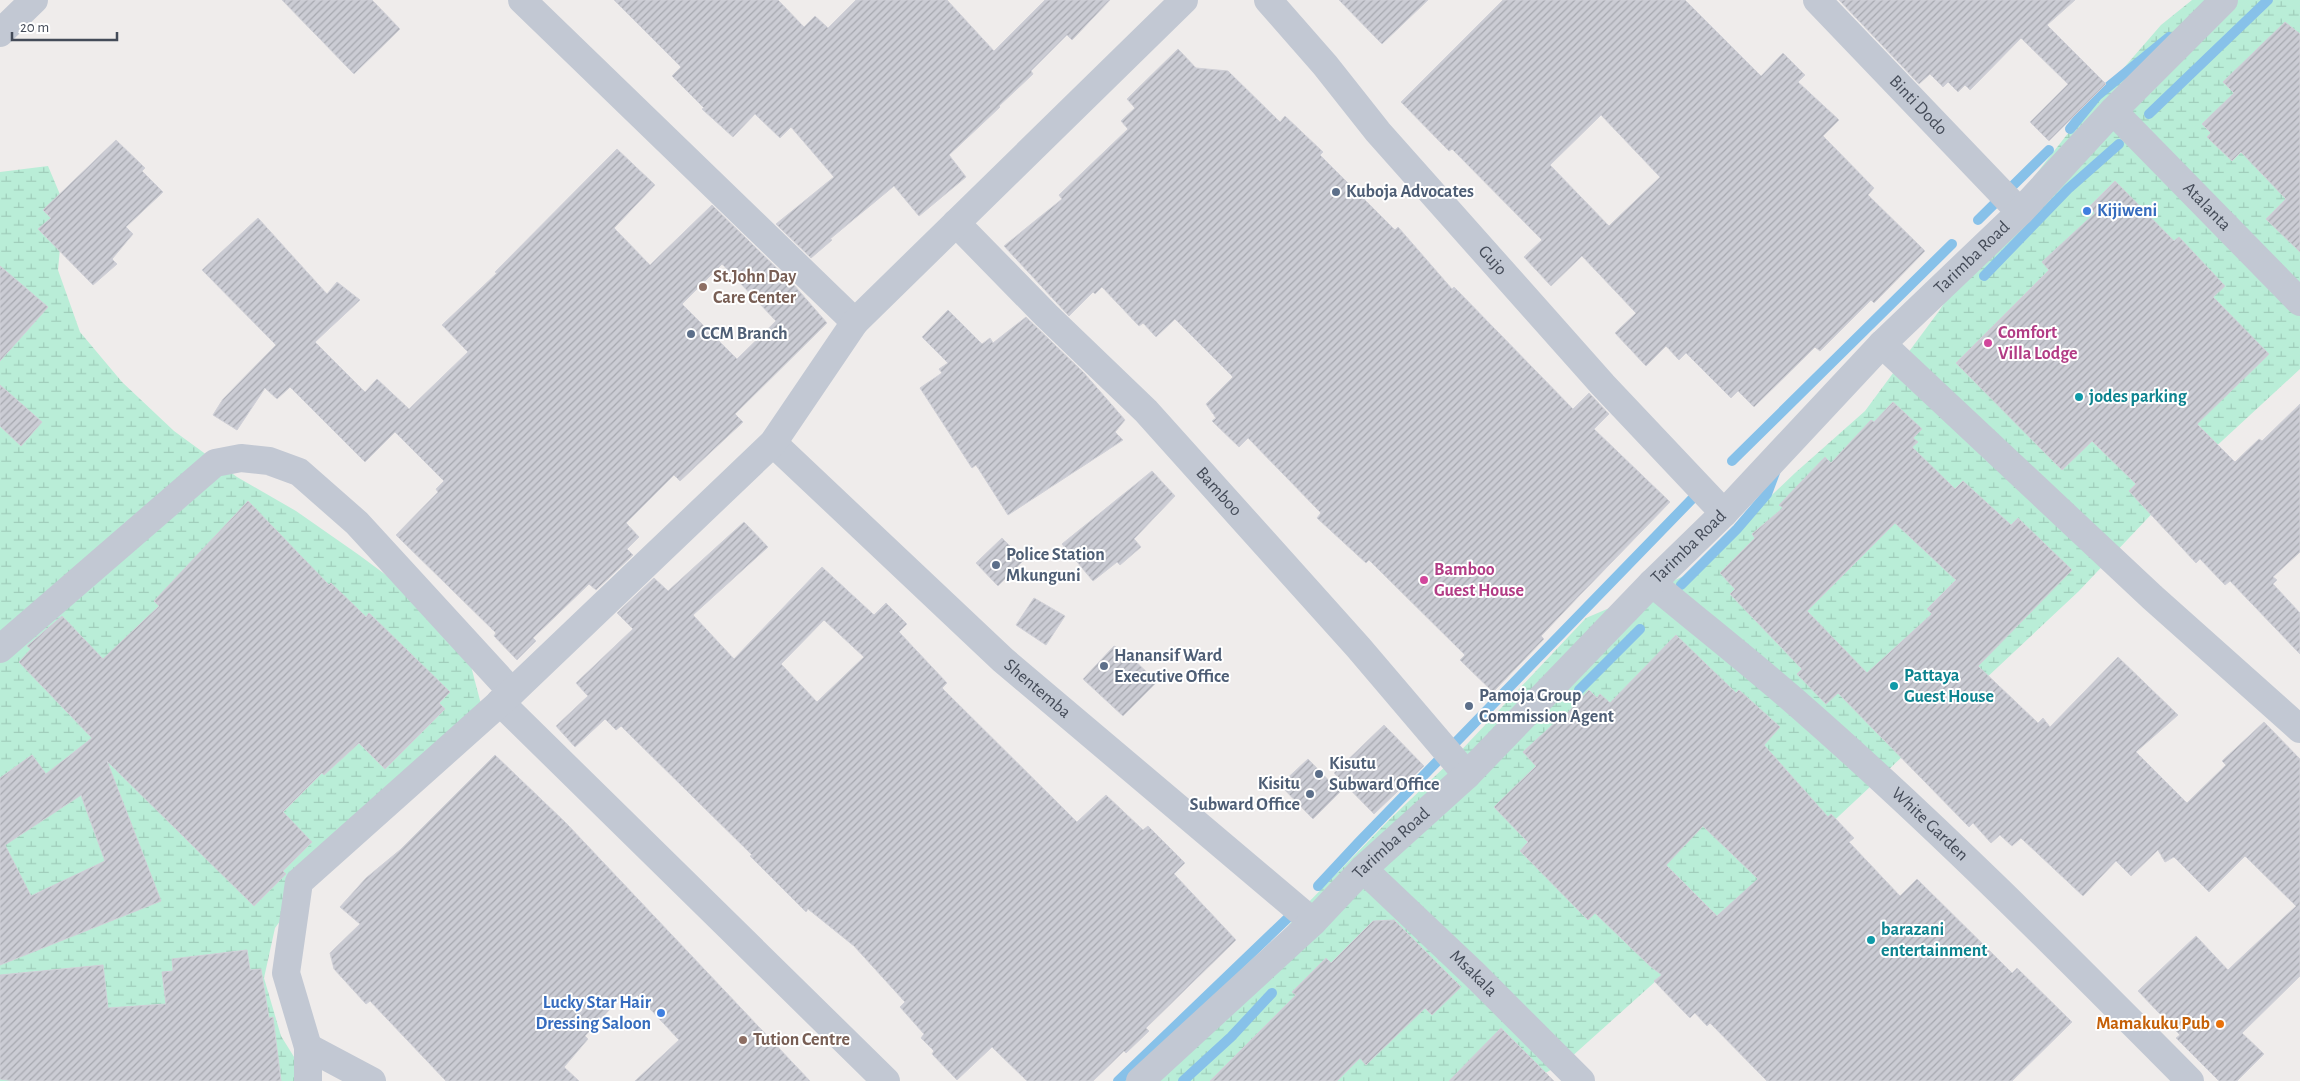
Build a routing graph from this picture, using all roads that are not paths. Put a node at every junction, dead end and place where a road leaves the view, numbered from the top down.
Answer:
1 (34, 0) edge
2 (522, 0) edge
3 (1184, 0) edge
4 (1268, 0) edge
5 (1817, 0) edge
6 (2224, 0) edge
7 (0, 33) edge
8 (2113, 111) junction
9 (2020, 212) junction
10 (956, 223) junction
11 (2300, 302) edge
12 (855, 322) junction
13 (1882, 344) junction
14 (774, 443) junction
15 (1724, 513) junction
16 (1652, 583) junction
17 (0, 649) edge
18 (506, 697) junction
19 (2300, 729) edge
20 (1467, 775) junction
21 (1363, 870) junction
22 (1313, 922) junction
23 (308, 1047) junction
24 (1153, 1077) edge
25 (308, 1081) edge
26 (372, 1081) edge
27 (886, 1081) edge
28 (1581, 1081) edge
29 (2190, 1081) edge

1 - 7 street
2 - 12 street
3 - 10 street
4 - 15 street, Gujo
5 - 9 street, Binti Dodo
6 - 8 street, Tarimba Road
8 - 9 street, Tarimba Road
8 - 11 street, Atalanta
9 - 13 street, Tarimba Road
10 - 12 street
10 - 20 street, Bamboo
12 - 14 street
13 - 15 street, Tarimba Road
13 - 19 street
14 - 18 street
14 - 22 street, Shentemba
15 - 16 street, Tarimba Road
16 - 20 street, Tarimba Road
16 - 29 street, White Garden
17 - 18 street
18 - 23 street
18 - 27 street
20 - 21 street, Tarimba Road
21 - 22 street, Tarimba Road
21 - 28 street, Msakala
22 - 24 street, Tarimba Road
23 - 25 street
23 - 26 street

